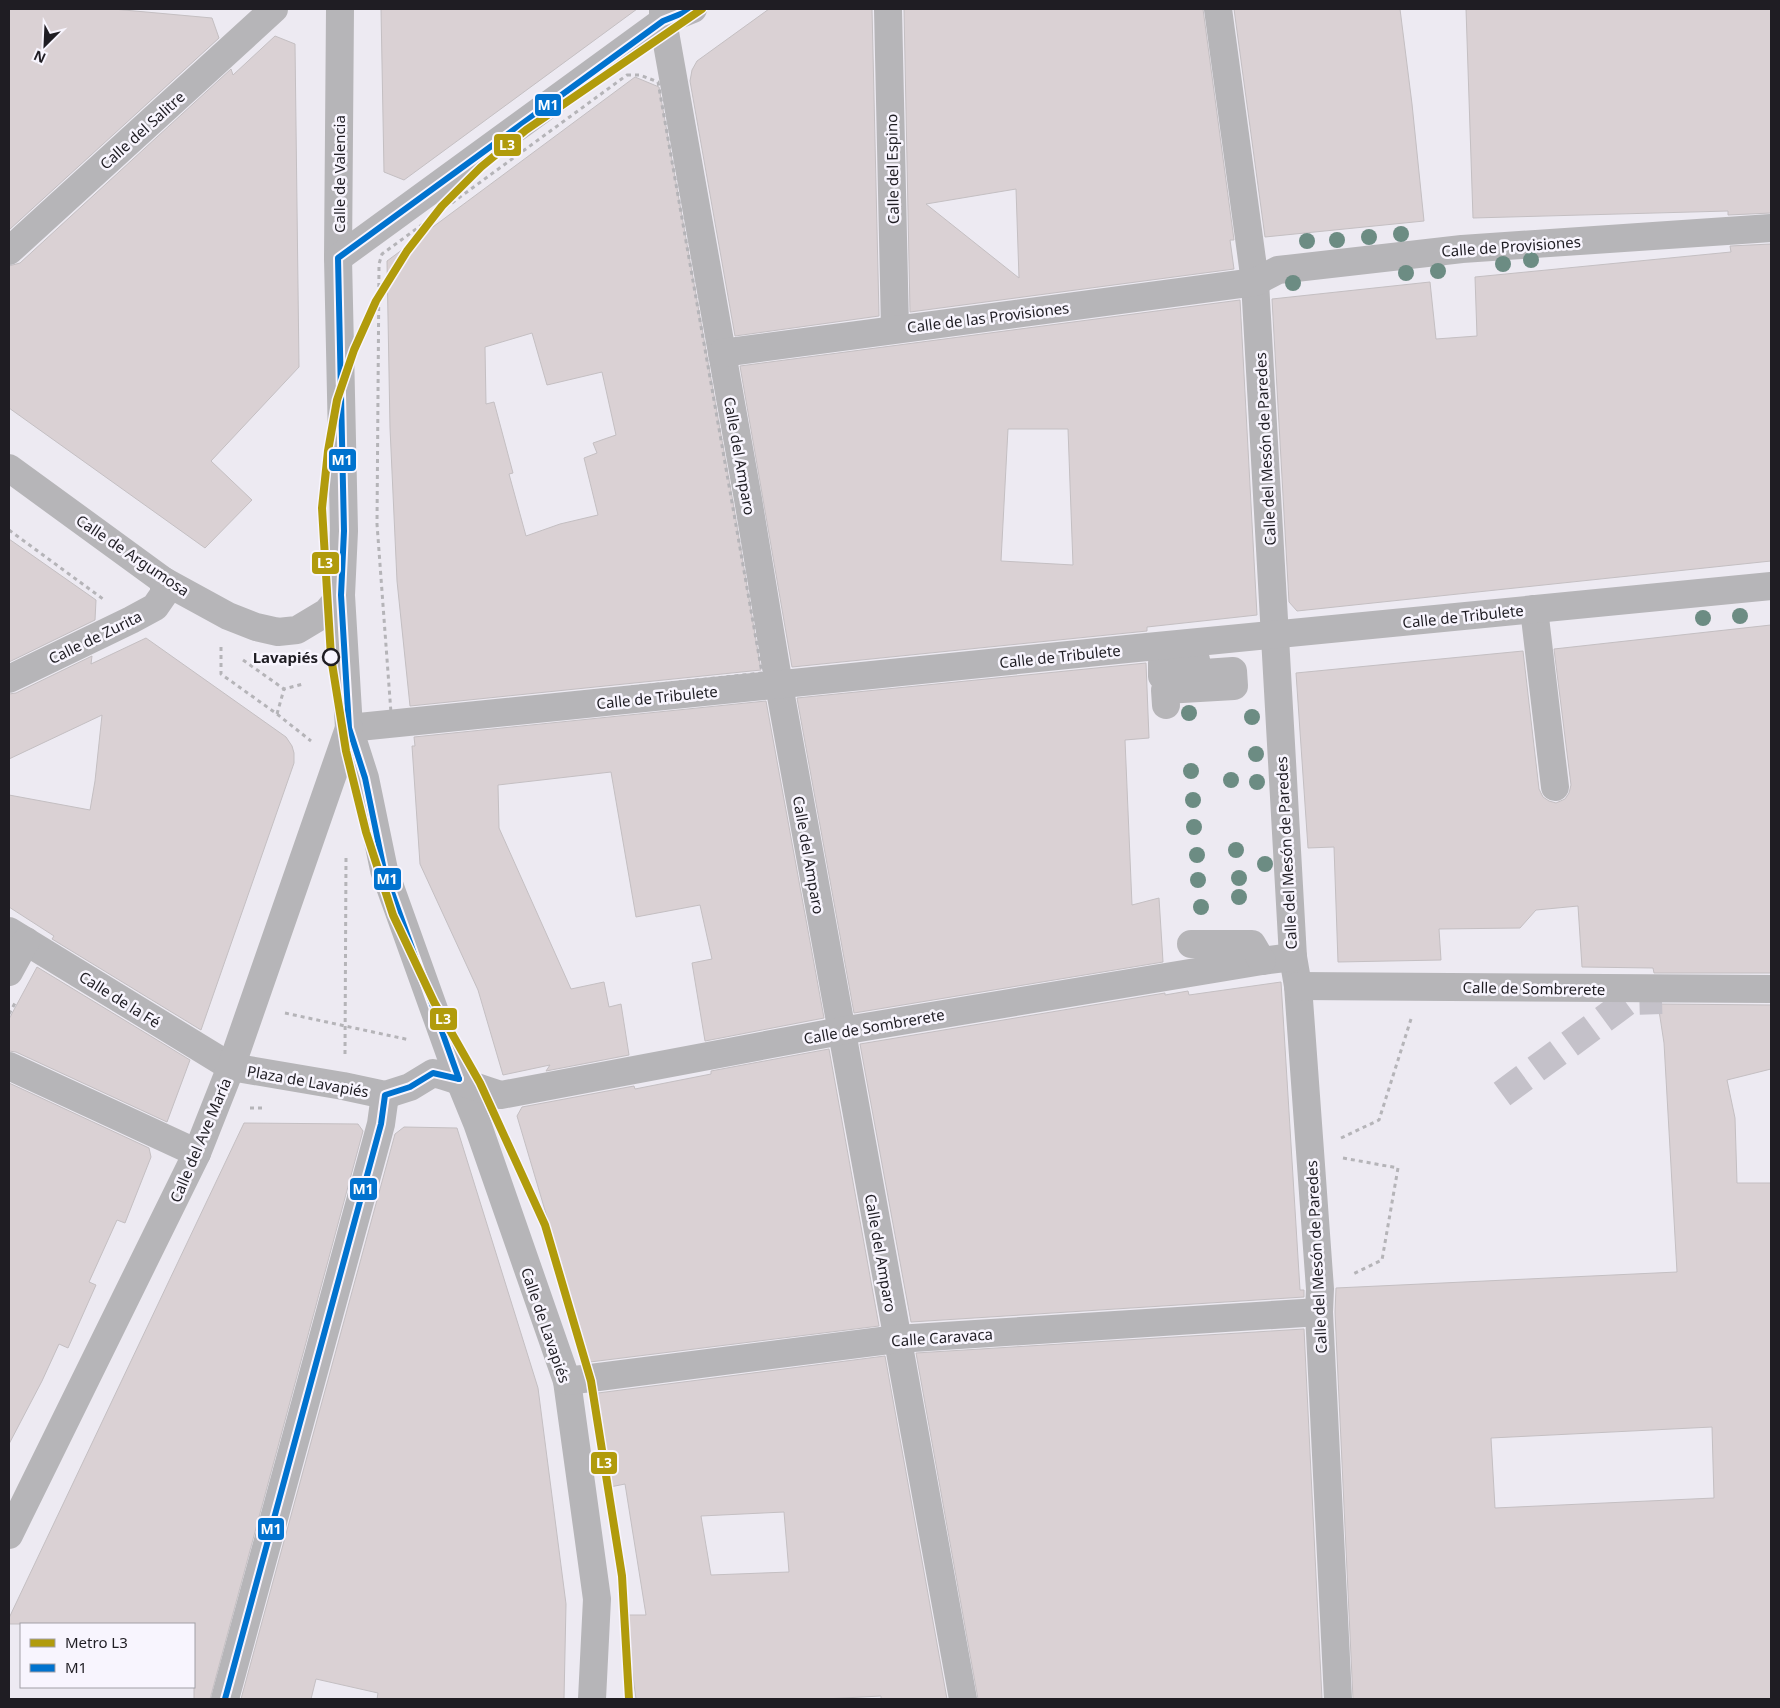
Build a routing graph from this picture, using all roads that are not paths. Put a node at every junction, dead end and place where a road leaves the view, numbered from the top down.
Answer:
1 (274, 9) edge
2 (340, 9) edge
3 (693, 9) edge
4 (888, 9) edge
5 (1218, 9) edge
6 (663, 15) edge
7 (1771, 228) edge
8 (9, 251) edge
9 (338, 258) junction
10 (1256, 282) junction
11 (895, 329) junction
12 (722, 353) junction
13 (9, 468) edge
14 (164, 581) junction
15 (1771, 586) edge
16 (341, 595) junction
17 (1534, 609) junction
18 (1275, 635) junction
19 (1232, 640) junction
20 (9, 679) edge
21 (779, 685) junction
22 (1166, 704) dead end
23 (349, 728) junction
24 (1555, 786) dead end
25 (17, 936) edge
26 (1191, 944) dead end
27 (1292, 957) junction
28 (1262, 961) junction
29 (9, 972) edge
30 (1298, 986) junction
31 (1771, 989) edge
32 (841, 1031) junction
33 (9, 1066) edge
34 (231, 1067) junction
35 (459, 1080) junction
36 (385, 1095) junction
37 (198, 1153) junction
38 (1319, 1312) junction
39 (897, 1339) junction
40 (567, 1381) junction
41 (9, 1535) edge
42 (225, 1699) edge
43 (592, 1699) edge
44 (963, 1699) edge
45 (1338, 1699) edge

1 - 8 street, Calle del Salitre
2 - 9 street, Calle de Valencia
3 - 6 street
4 - 11 street, Calle del Espino
5 - 10 street, Calle del Mesón de Paredes
6 - 9 street
6 - 12 street, Calle del Amparo
7 - 10 street, Calle de Provisiones
9 - 16 street, Calle de Valencia
10 - 11 street, Calle de las Provisiones
10 - 18 street, Calle del Mesón de Paredes
11 - 12 street, Calle de las Provisiones
12 - 21 street, Calle del Amparo
13 - 14 street, Calle de Argumosa
14 - 16 street, Calle de Argumosa
14 - 20 street, Calle de Zurita
15 - 17 street, Calle de Tribulete
16 - 23 street, Calle de Valencia
17 - 18 street, Calle de Tribulete
17 - 24 street
18 - 19 street, Calle de Tribulete
18 - 27 street, Calle del Mesón de Paredes
19 - 21 street, Calle de Tribulete
19 - 22 street
21 - 23 street, Calle de Tribulete
21 - 32 street, Calle del Amparo
23 - 34 street, Calle del Ave María
23 - 35 street
25 - 29 street
25 - 34 street, Calle de la Fé
26 - 28 street
27 - 28 street, Calle de Sombrerete
27 - 30 street, Calle del Mesón de Paredes
28 - 32 street, Calle de Sombrerete
30 - 31 street, Calle de Sombrerete
30 - 38 street, Calle del Mesón de Paredes
32 - 35 street, Calle de Sombrerete
32 - 39 street, Calle del Amparo
33 - 37 street
34 - 36 street, Plaza de Lavapiés
34 - 37 street, Calle del Ave María
35 - 36 street, Plaza de Lavapiés
35 - 40 street, Calle de Lavapiés
36 - 42 street
37 - 41 street, Calle del Ave María
38 - 39 street, Calle Caravaca
38 - 45 street, Calle del Mesón de Paredes
39 - 40 street, Calle Caravaca
39 - 44 street, Calle del Amparo
40 - 43 street, Calle de Lavapiés

